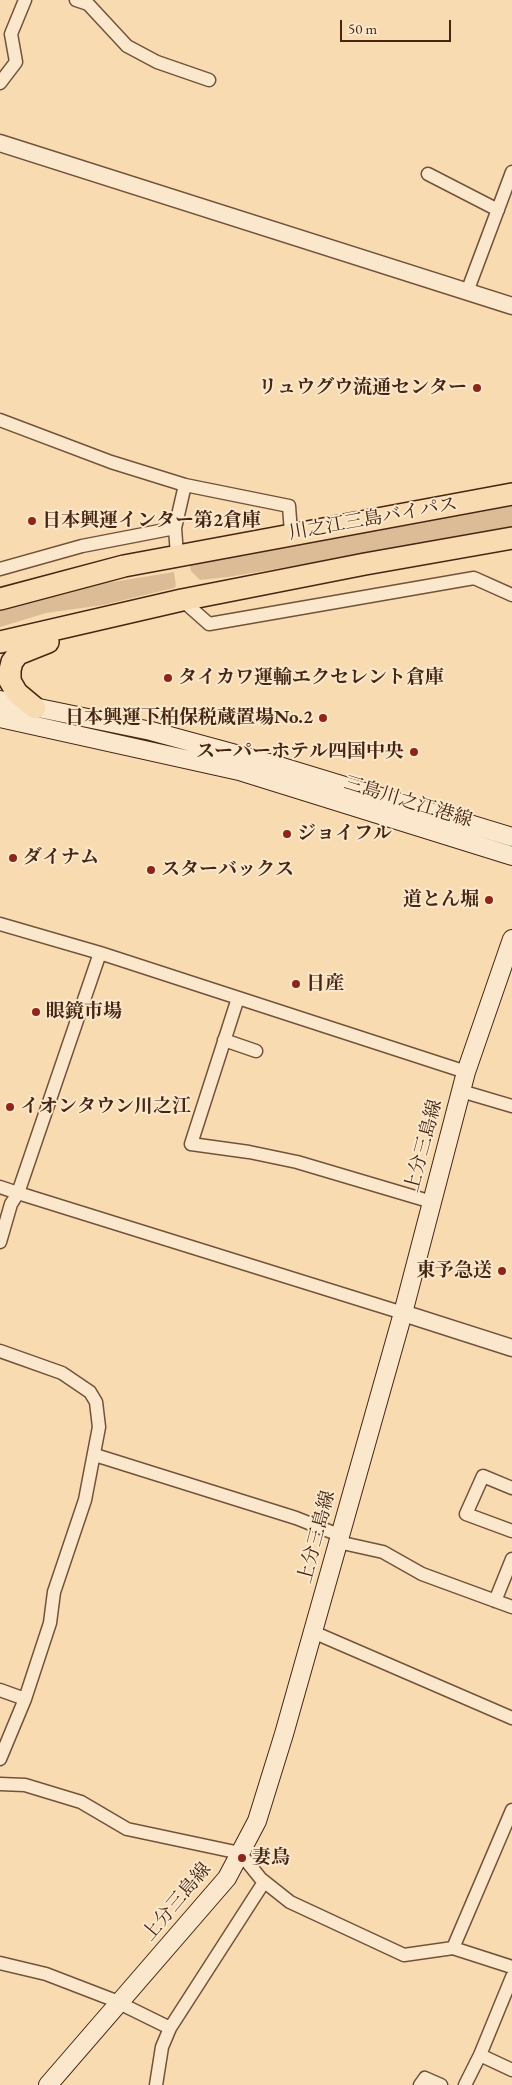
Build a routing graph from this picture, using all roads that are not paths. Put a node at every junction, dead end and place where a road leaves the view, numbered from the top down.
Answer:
1 (25, 0) edge
2 (76, 0) edge
3 (209, 80) dead end
4 (0, 83) edge
5 (0, 143) edge
6 (512, 172) edge
7 (428, 174) dead end
8 (504, 207) edge
9 (467, 292) junction
10 (512, 306) edge
11 (0, 420) edge
12 (185, 485) junction
13 (512, 494) edge
14 (176, 528) junction
15 (291, 533) junction
16 (512, 538) edge
17 (177, 556) junction
18 (0, 569) edge
19 (512, 596) edge
20 (0, 598) edge
21 (182, 600) junction
22 (0, 642) edge
23 (0, 700) edge
24 (35, 708) junction
25 (0, 718) edge
26 (512, 837) edge
27 (512, 856) edge
28 (0, 924) edge
29 (512, 939) edge
30 (100, 953) junction
31 (238, 998) junction
32 (224, 1040) junction
33 (256, 1051) dead end
34 (466, 1072) junction
35 (461, 1092) junction
36 (512, 1106) edge
37 (0, 1187) edge
38 (18, 1193) junction
39 (432, 1202) junction
40 (0, 1242) edge
41 (403, 1313) junction
42 (512, 1348) edge
43 (0, 1351) edge
44 (95, 1455) junction
45 (512, 1488) edge
46 (512, 1531) edge
47 (339, 1539) junction
48 (512, 1559) edge
49 (495, 1601) junction
50 (512, 1607) edge
51 (313, 1632) junction
52 (0, 1690) edge
53 (25, 1699) junction
54 (512, 1718) edge
55 (0, 1759) edge
56 (0, 1784) edge
57 (512, 1810) edge
58 (240, 1853) junction
59 (264, 1882) junction
60 (453, 1948) junction
61 (0, 1963) edge
62 (512, 1967) edge
63 (512, 1977) edge
64 (119, 2004) junction
65 (170, 2028) junction
66 (480, 2055) junction
67 (512, 2070) edge
68 (48, 2085) edge
69 (156, 2085) edge
70 (420, 2085) edge
71 (441, 2085) edge
72 (465, 2085) edge

1 - 4 street
2 - 3 street
5 - 9 street
6 - 8 street
7 - 8 street
8 - 9 street
9 - 10 street
11 - 12 street
12 - 14 street
12 - 15 street
13 - 15 highway, 川之江三島バイパス
14 - 17 street
14 - 18 street
15 - 17 highway, 川之江三島バイパス
16 - 21 highway
17 - 20 highway, 川之江三島バイパス
19 - 21 street
21 - 22 highway
21 - 24 highway
23 - 24 main road, 三島川之江港線
24 - 26 main road, 三島川之江港線
25 - 27 main road, 三島川之江港線
28 - 30 street
29 - 34 main road, 上分三島線
30 - 31 street
30 - 38 street
31 - 32 street
31 - 34 street
32 - 33 street
32 - 39 street
34 - 35 main road, 上分三島線
35 - 36 street
35 - 39 main road, 上分三島線
37 - 38 street
38 - 40 street
38 - 41 street
39 - 41 main road, 上分三島線
41 - 42 street
41 - 47 main road, 上分三島線
43 - 44 street
44 - 47 street
44 - 53 street
45 - 46 street
47 - 49 street
47 - 51 main road, 上分三島線
48 - 49 street
49 - 50 street
51 - 54 street
51 - 58 main road, 上分三島線
52 - 53 street
53 - 55 street
56 - 58 street
57 - 60 street
58 - 59 street
58 - 64 main road, 上分三島線
59 - 60 street
59 - 65 street
60 - 62 street
61 - 64 street
63 - 66 street
64 - 65 street
64 - 68 main road, 上分三島線
65 - 69 street
66 - 67 street
66 - 72 street
70 - 71 street

